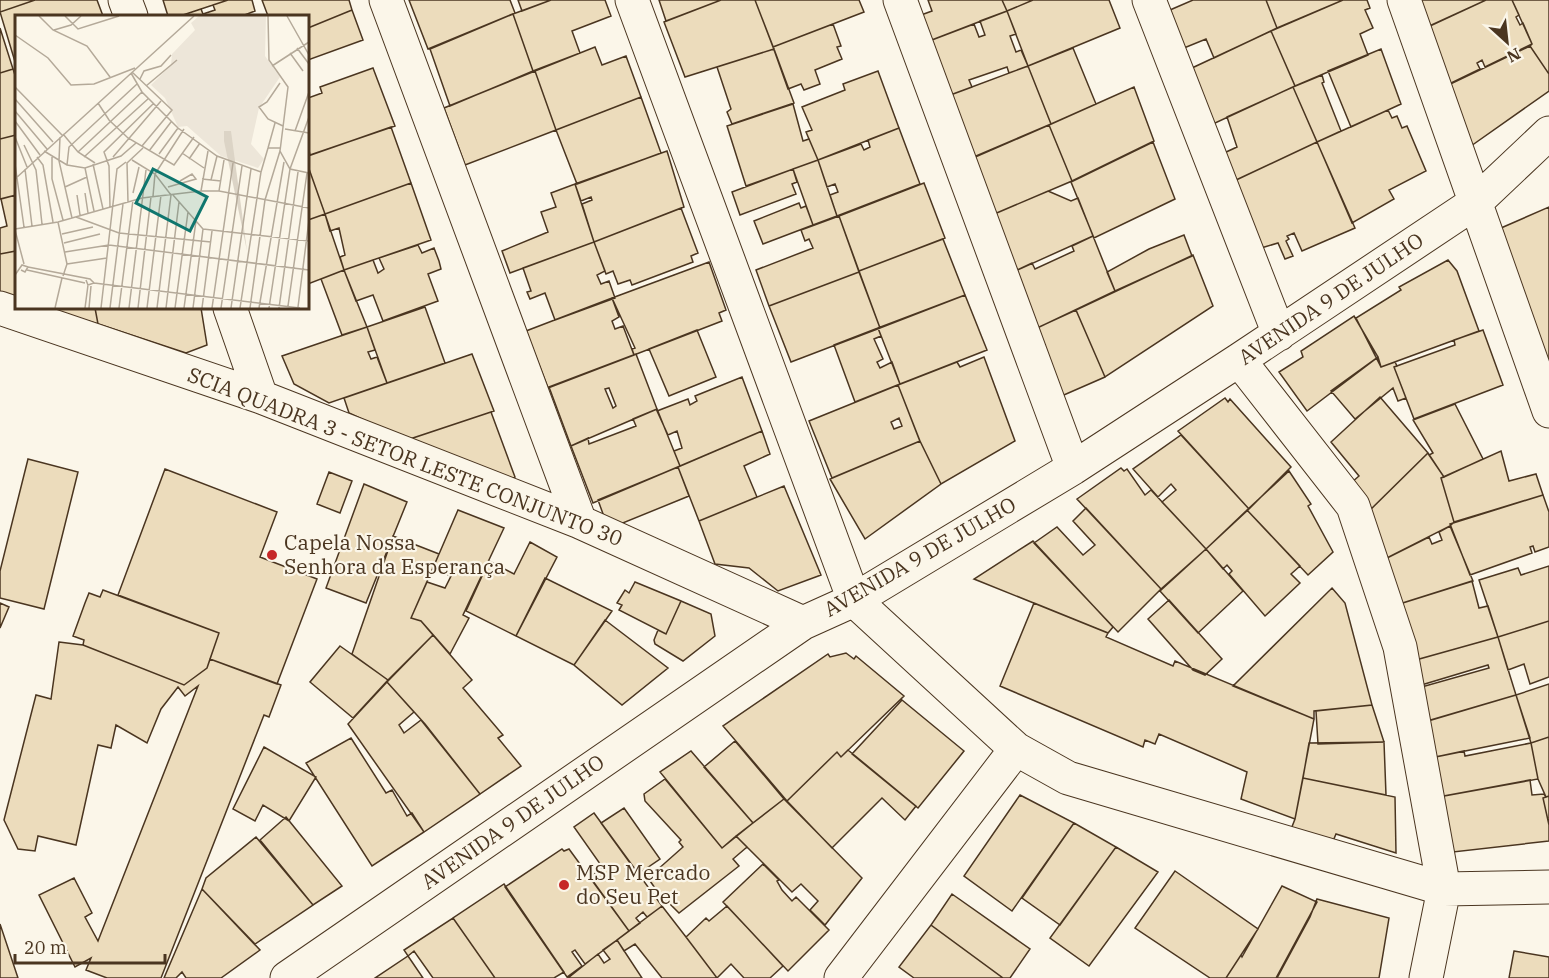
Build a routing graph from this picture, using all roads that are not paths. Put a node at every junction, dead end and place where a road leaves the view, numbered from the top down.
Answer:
1 (125, 0) edge
2 (386, 0) edge
3 (632, 0) edge
4 (900, 0) edge
5 (1149, 0) edge
6 (1404, 0) edge
7 (130, 15) edge
8 (1549, 133) edge
9 (1476, 202) junction
10 (0, 308) edge
11 (230, 309) edge
12 (1279, 334) junction
13 (1239, 360) junction
14 (261, 397) junction
15 (1549, 411) edge
16 (1072, 468) junction
17 (580, 522) junction
18 (854, 600) junction
19 (803, 623) junction
20 (1016, 749) junction
21 (1549, 887) edge
22 (1444, 889) junction
23 (287, 978) edge
24 (840, 978) edge
25 (1426, 978) edge

1 - 7 street
2 - 17 street
3 - 18 street
4 - 16 street
5 - 12 street
6 - 9 street
8 - 9 street, AVENIDA 9 DE JULHO
9 - 12 street, AVENIDA 9 DE JULHO
9 - 15 street
10 - 14 street, SCIA QUADRA 3 - SETOR LESTE CONJUNTO 30
11 - 14 street
12 - 13 street, AVENIDA 9 DE JULHO
13 - 16 street, AVENIDA 9 DE JULHO
13 - 22 street
14 - 17 street, SCIA QUADRA 3 - SETOR LESTE CONJUNTO 30
16 - 18 street, AVENIDA 9 DE JULHO
17 - 19 street, SCIA QUADRA 3 - SETOR LESTE CONJUNTO 30
18 - 19 street, AVENIDA 9 DE JULHO
18 - 20 street
19 - 23 street, AVENIDA 9 DE JULHO
20 - 22 street
20 - 24 street
21 - 22 street
22 - 25 street

